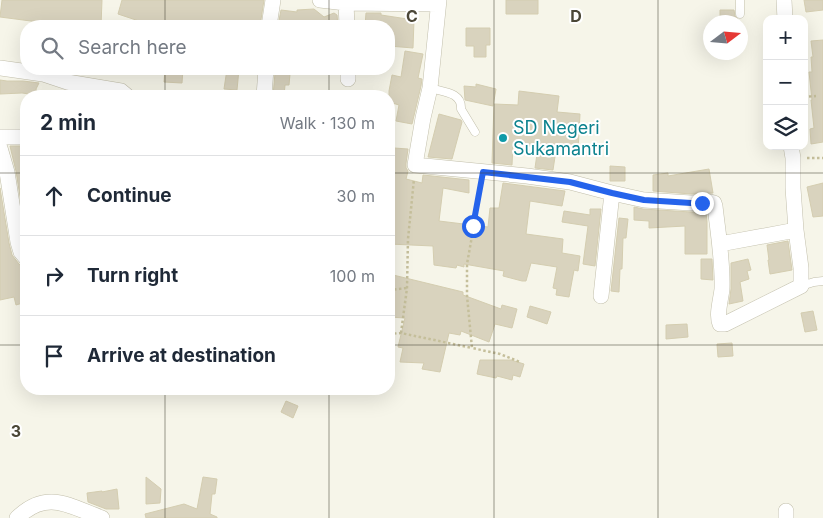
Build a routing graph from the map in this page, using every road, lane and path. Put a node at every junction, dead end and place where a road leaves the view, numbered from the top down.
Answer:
1 (273, 0) edge
2 (320, 0) edge
3 (740, 0) edge
4 (784, 0) edge
5 (438, 2) edge
6 (346, 3) junction
7 (740, 14) dead end
8 (785, 15) edge
9 (270, 20) edge
10 (347, 20) edge
11 (0, 68) edge
12 (20, 71) edge
13 (45, 75) edge
14 (266, 75) edge
15 (430, 88) junction
16 (67, 89) edge
17 (94, 90) edge
18 (264, 90) edge
19 (816, 96) dead end
20 (808, 97) edge
21 (475, 132) dead end
22 (0, 137) edge
23 (20, 137) edge
24 (0, 148) edge
25 (792, 150) edge
26 (415, 165) junction
27 (483, 172) junction
28 (612, 193) junction
29 (796, 230) junction
30 (720, 244) junction
31 (20, 249) edge
32 (823, 281) edge
33 (802, 286) junction
34 (407, 288) junction
35 (395, 289) edge
36 (601, 296) dead end
37 (402, 333) junction
38 (395, 334) edge
39 (472, 348) junction
40 (520, 362) dead end
41 (17, 518) edge
42 (102, 518) edge

1 - 9 street
2 - 6 street
3 - 7 lane
4 - 8 street
5 - 6 street
5 - 15 street
6 - 10 street
11 - 12 street
13 - 16 street
14 - 18 street
15 - 21 lane
15 - 26 street
16 - 17 street
19 - 20 path
22 - 23 street
24 - 31 street
25 - 29 street
26 - 27 street
26 - 34 path
27 - 28 street
27 - 39 path
28 - 30 street
28 - 36 street
29 - 30 street
29 - 33 street
30 - 33 street
32 - 33 lane
34 - 35 path
34 - 37 path
37 - 38 path
37 - 39 path
39 - 40 path
41 - 42 street

